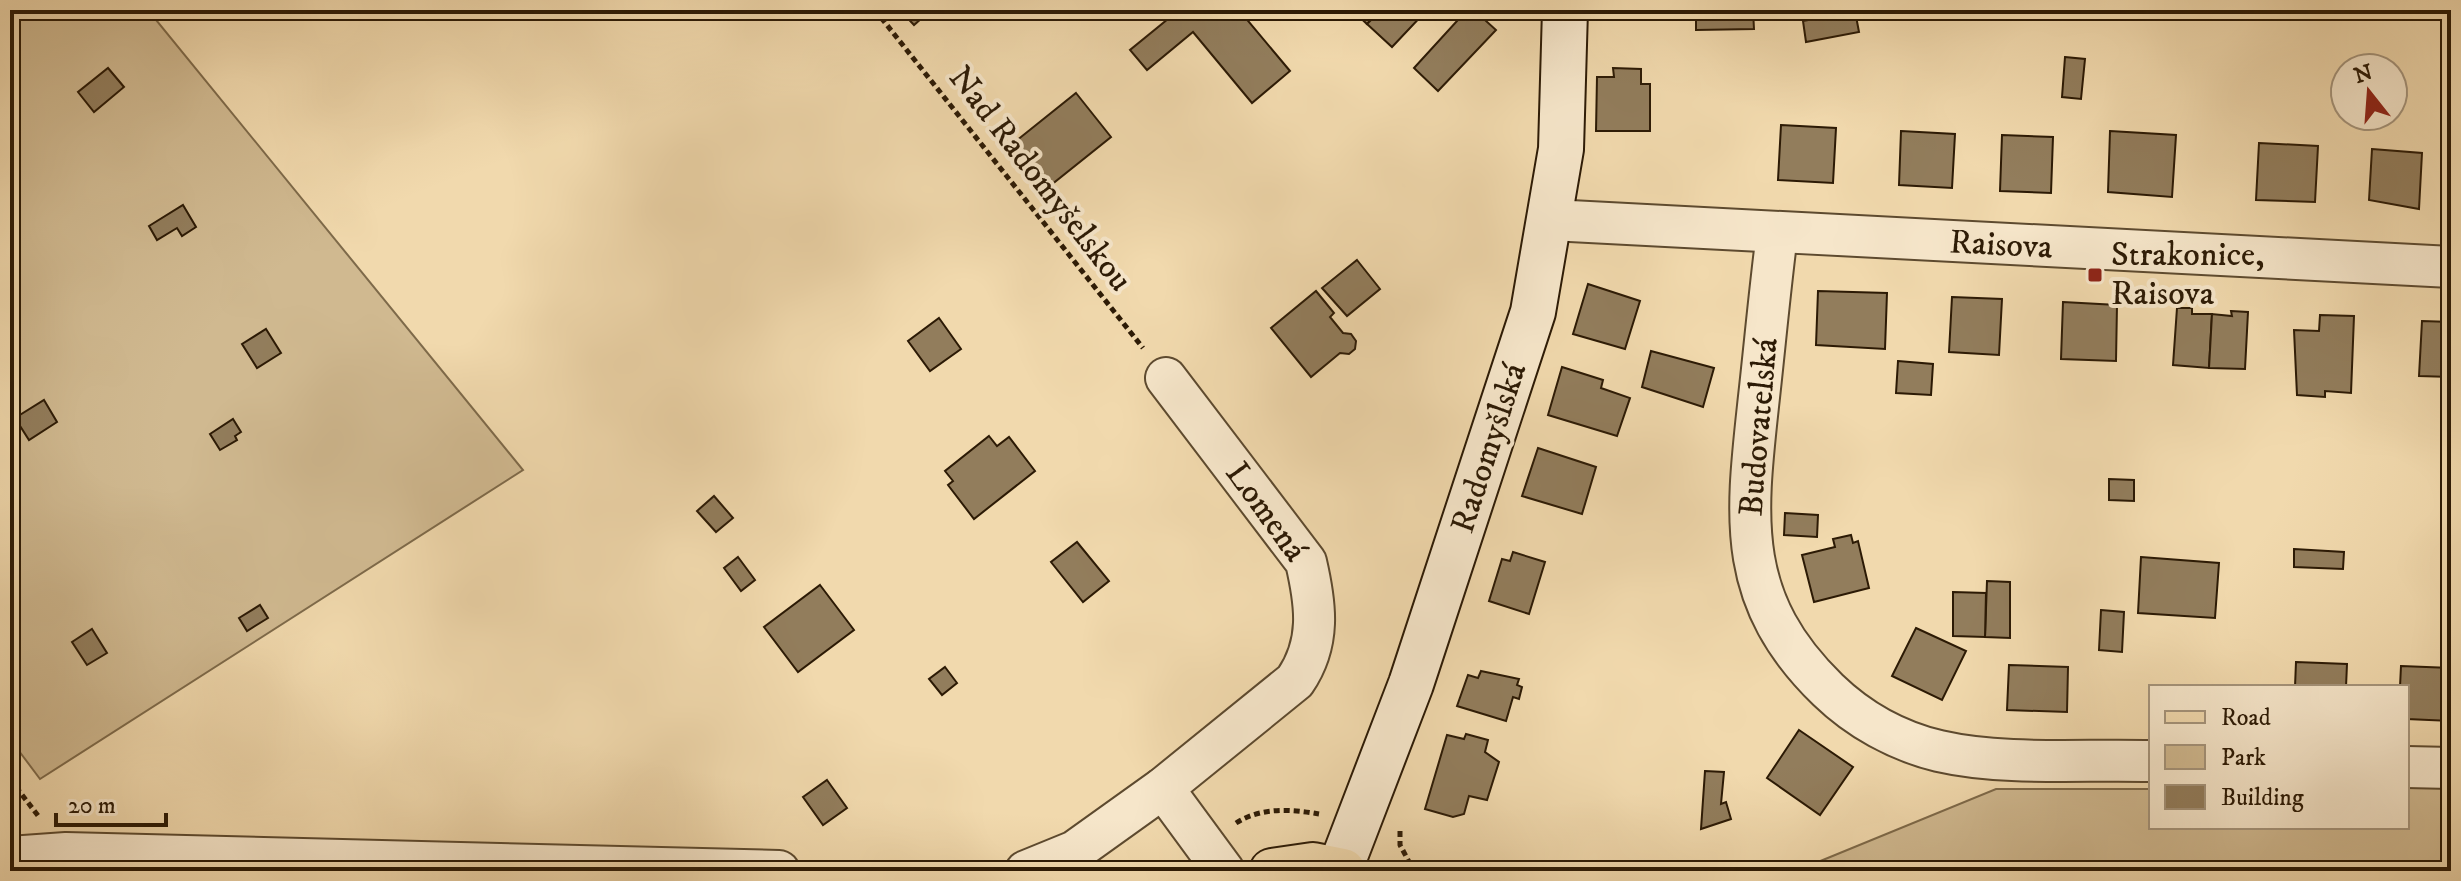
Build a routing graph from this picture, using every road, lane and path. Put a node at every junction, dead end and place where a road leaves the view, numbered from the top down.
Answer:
1 (875, 10) edge
2 (1565, 10) edge
3 (1551, 220) junction
4 (1777, 234) junction
5 (2451, 267) edge
6 (1166, 378) joint
7 (2149, 761) edge
8 (2409, 767) edge
9 (2451, 768) edge
10 (1163, 788) junction
11 (10, 857) edge
12 (1342, 870) edge
13 (779, 871) edge
14 (1026, 871) edge
15 (1224, 871) edge
16 (1272, 871) edge

1 - 6 path, Nad Radomyšelskou
2 - 3 main road, Radomyšlská
3 - 4 street, Raisova
3 - 12 main road, Radomyšlská
4 - 5 street, Raisova
4 - 7 street, Budovatelská
6 - 10 street, Lomená
8 - 9 street
10 - 14 street, Lomená
10 - 15 street
11 - 13 street
12 - 16 main road

